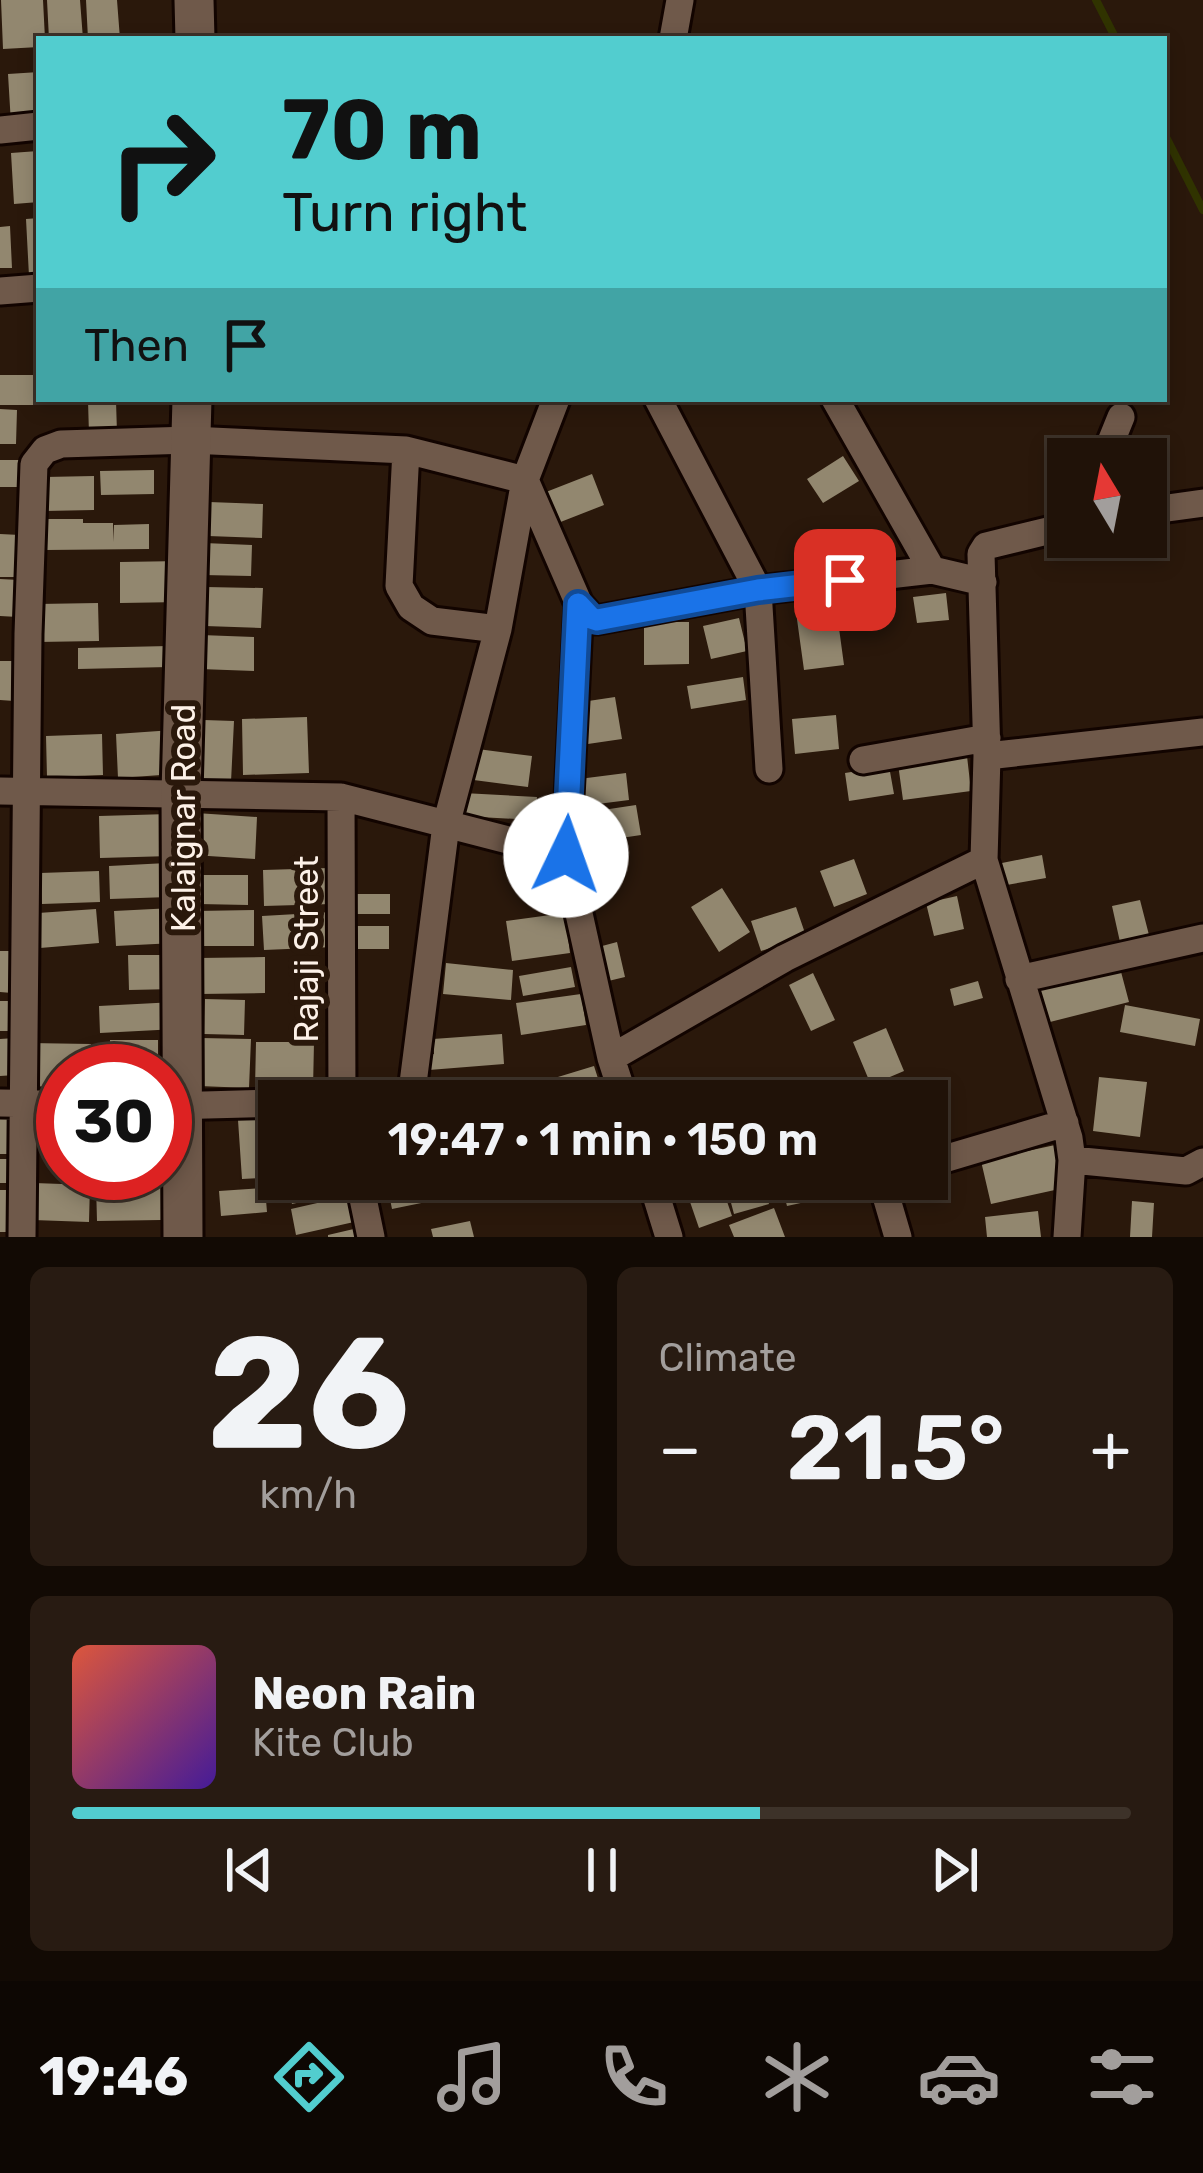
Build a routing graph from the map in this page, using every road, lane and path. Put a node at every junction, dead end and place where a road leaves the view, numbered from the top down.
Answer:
1 (194, 0) edge
2 (680, 0) edge
3 (195, 36) edge
4 (674, 36) edge
5 (36, 126) edge
6 (0, 130) edge
7 (36, 288) edge
8 (0, 291) edge
9 (192, 402) edge
10 (555, 402) edge
11 (660, 402) edge
12 (837, 402) edge
13 (1121, 417) dead end
14 (1112, 438) edge
15 (190, 440) junction
16 (406, 450) junction
17 (525, 480) junction
18 (1203, 503) edge
19 (1167, 509) edge
20 (1047, 531) edge
21 (932, 570) junction
22 (982, 582) junction
23 (758, 590) junction
24 (578, 604) junction
25 (498, 629) junction
26 (1203, 732) edge
27 (987, 747) junction
28 (862, 760) dead end
29 (769, 769) dead end
30 (13, 791) edge
31 (181, 793) junction
32 (340, 797) junction
33 (446, 824) junction
34 (566, 855) junction
35 (984, 860) junction
36 (1203, 938) edge
37 (1019, 979) junction
38 (176, 1044) edge
39 (611, 1058) junction
40 (343, 1080) edge
41 (414, 1080) edge
42 (618, 1080) edge
43 (12, 1103) edge
44 (258, 1104) edge
45 (192, 1106) edge
46 (1065, 1124) junction
47 (948, 1158) edge
48 (1072, 1160) junction
49 (1203, 1162) edge
50 (181, 1200) edge
51 (362, 1200) edge
52 (658, 1200) edge
53 (887, 1200) edge
54 (22, 1237) edge
55 (183, 1237) edge
56 (370, 1237) edge
57 (670, 1237) edge
58 (898, 1237) edge
59 (1067, 1237) edge

1 - 3 street
2 - 4 street
5 - 6 street
7 - 8 street
9 - 15 street, Kalaignar Road
10 - 17 street
11 - 23 street
12 - 21 street
13 - 14 street
15 - 16 street
15 - 30 street
15 - 31 street, Kalaignar Road
16 - 17 street
16 - 25 street
17 - 24 street
17 - 25 street
18 - 19 street
20 - 22 street
21 - 22 street
21 - 23 street
22 - 27 street
23 - 24 street
23 - 29 street
24 - 34 street
25 - 33 street
26 - 27 street
27 - 28 street
27 - 35 street
30 - 31 street
30 - 43 street
31 - 32 street
31 - 38 street, Kalaignar Road
32 - 33 street
32 - 40 street, Rajaji Street
33 - 34 street
33 - 41 street
34 - 39 street
35 - 37 street
35 - 39 street
36 - 37 street
37 - 46 street
39 - 42 street
43 - 54 street
44 - 45 street
46 - 47 street
46 - 48 street
48 - 49 street
48 - 59 street
50 - 55 street, Kalaignar Road
51 - 56 street
52 - 57 street
53 - 58 street

